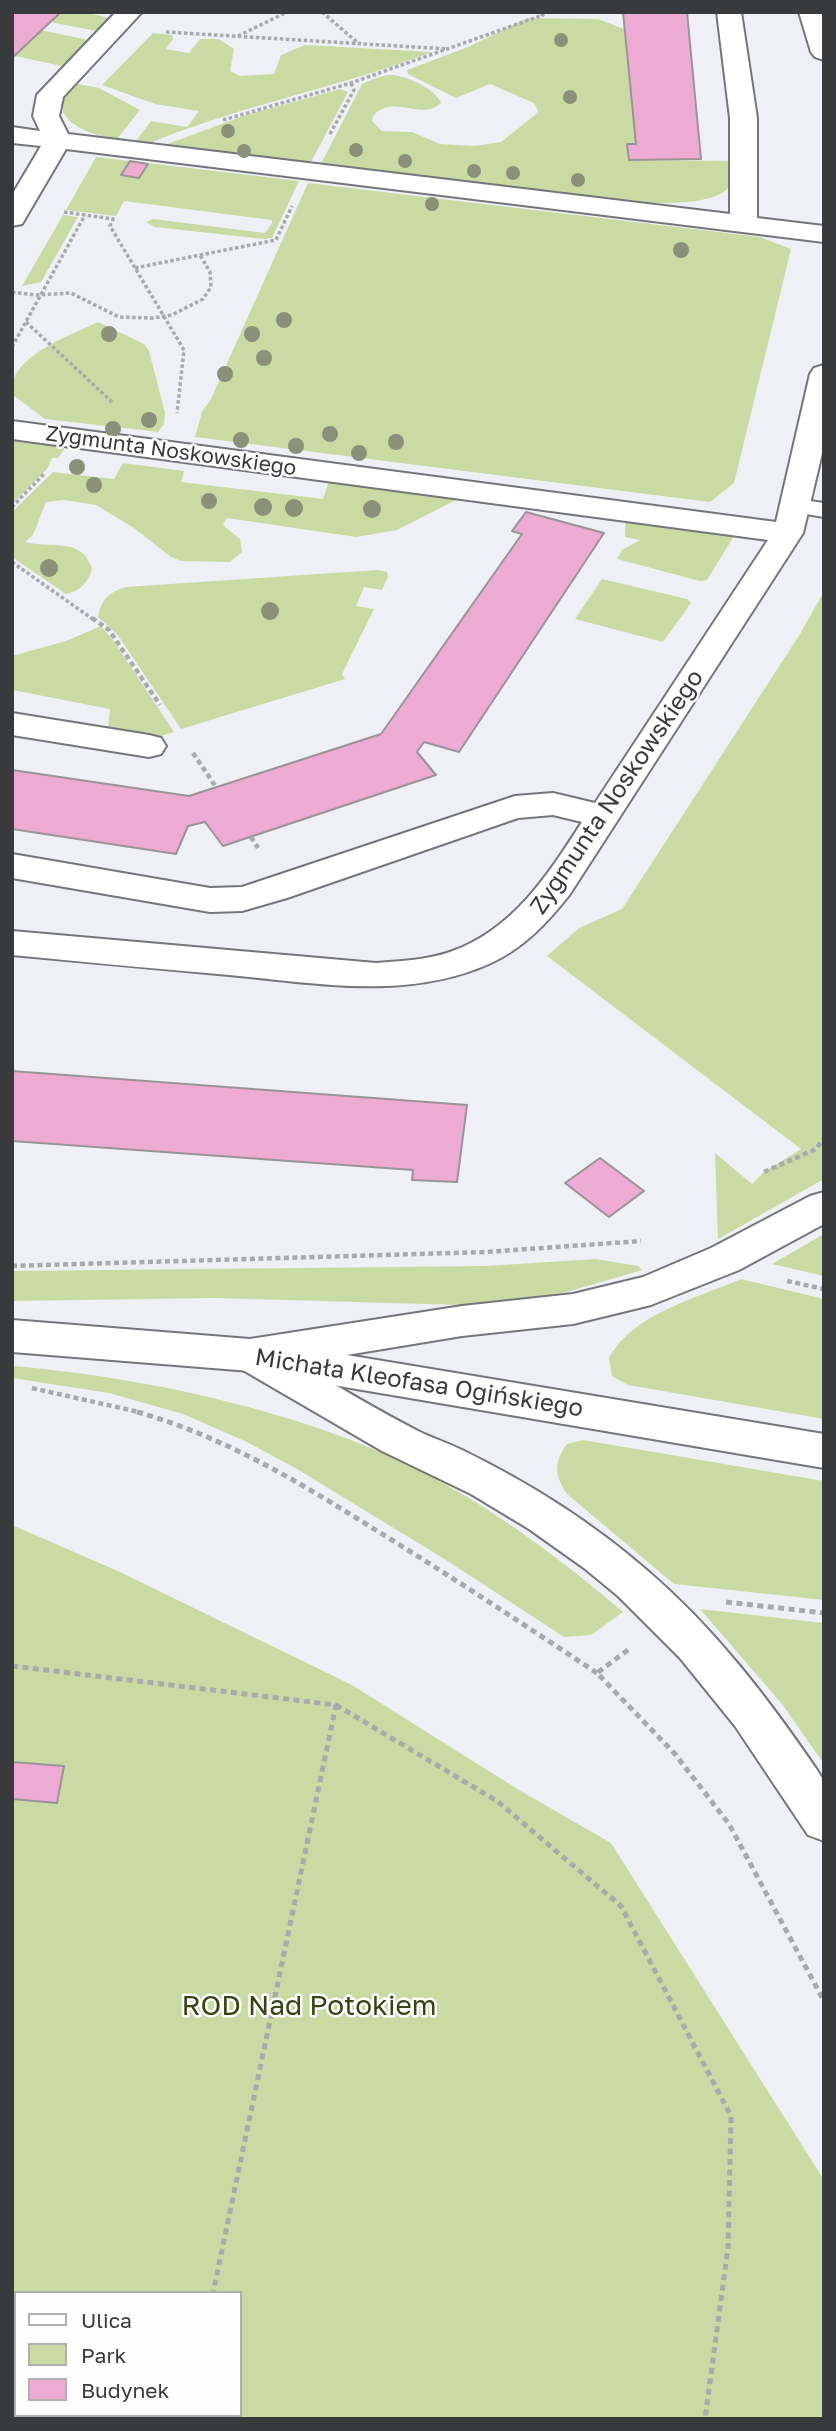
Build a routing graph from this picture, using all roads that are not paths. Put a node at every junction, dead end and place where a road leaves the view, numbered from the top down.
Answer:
1 (729, 12) edge
2 (811, 12) edge
3 (124, 18) edge
4 (824, 52) edge
5 (12, 135) edge
6 (58, 140) junction
7 (12, 218) edge
8 (744, 224) junction
9 (824, 234) edge
10 (824, 374) edge
11 (12, 430) edge
12 (802, 516) edge
13 (12, 724) edge
14 (149, 746) dead end
15 (603, 817) junction
16 (12, 866) edge
17 (12, 943) edge
18 (824, 1206) edge
19 (12, 1336) edge
20 (250, 1355) junction
21 (824, 1451) edge
22 (824, 1821) edge

1 - 8 street
2 - 4 street
3 - 6 street
5 - 6 street
6 - 7 street
6 - 8 street
8 - 9 street
10 - 12 street, Zygmunta Noskowskiego
11 - 12 street, Zygmunta Noskowskiego
12 - 15 street, Zygmunta Noskowskiego
13 - 14 street
15 - 16 street
15 - 17 street, Zygmunta Noskowskiego
18 - 20 street
19 - 20 street, Michała Kleofasa Ogińskiego
20 - 21 street, Michała Kleofasa Ogińskiego
20 - 22 street

